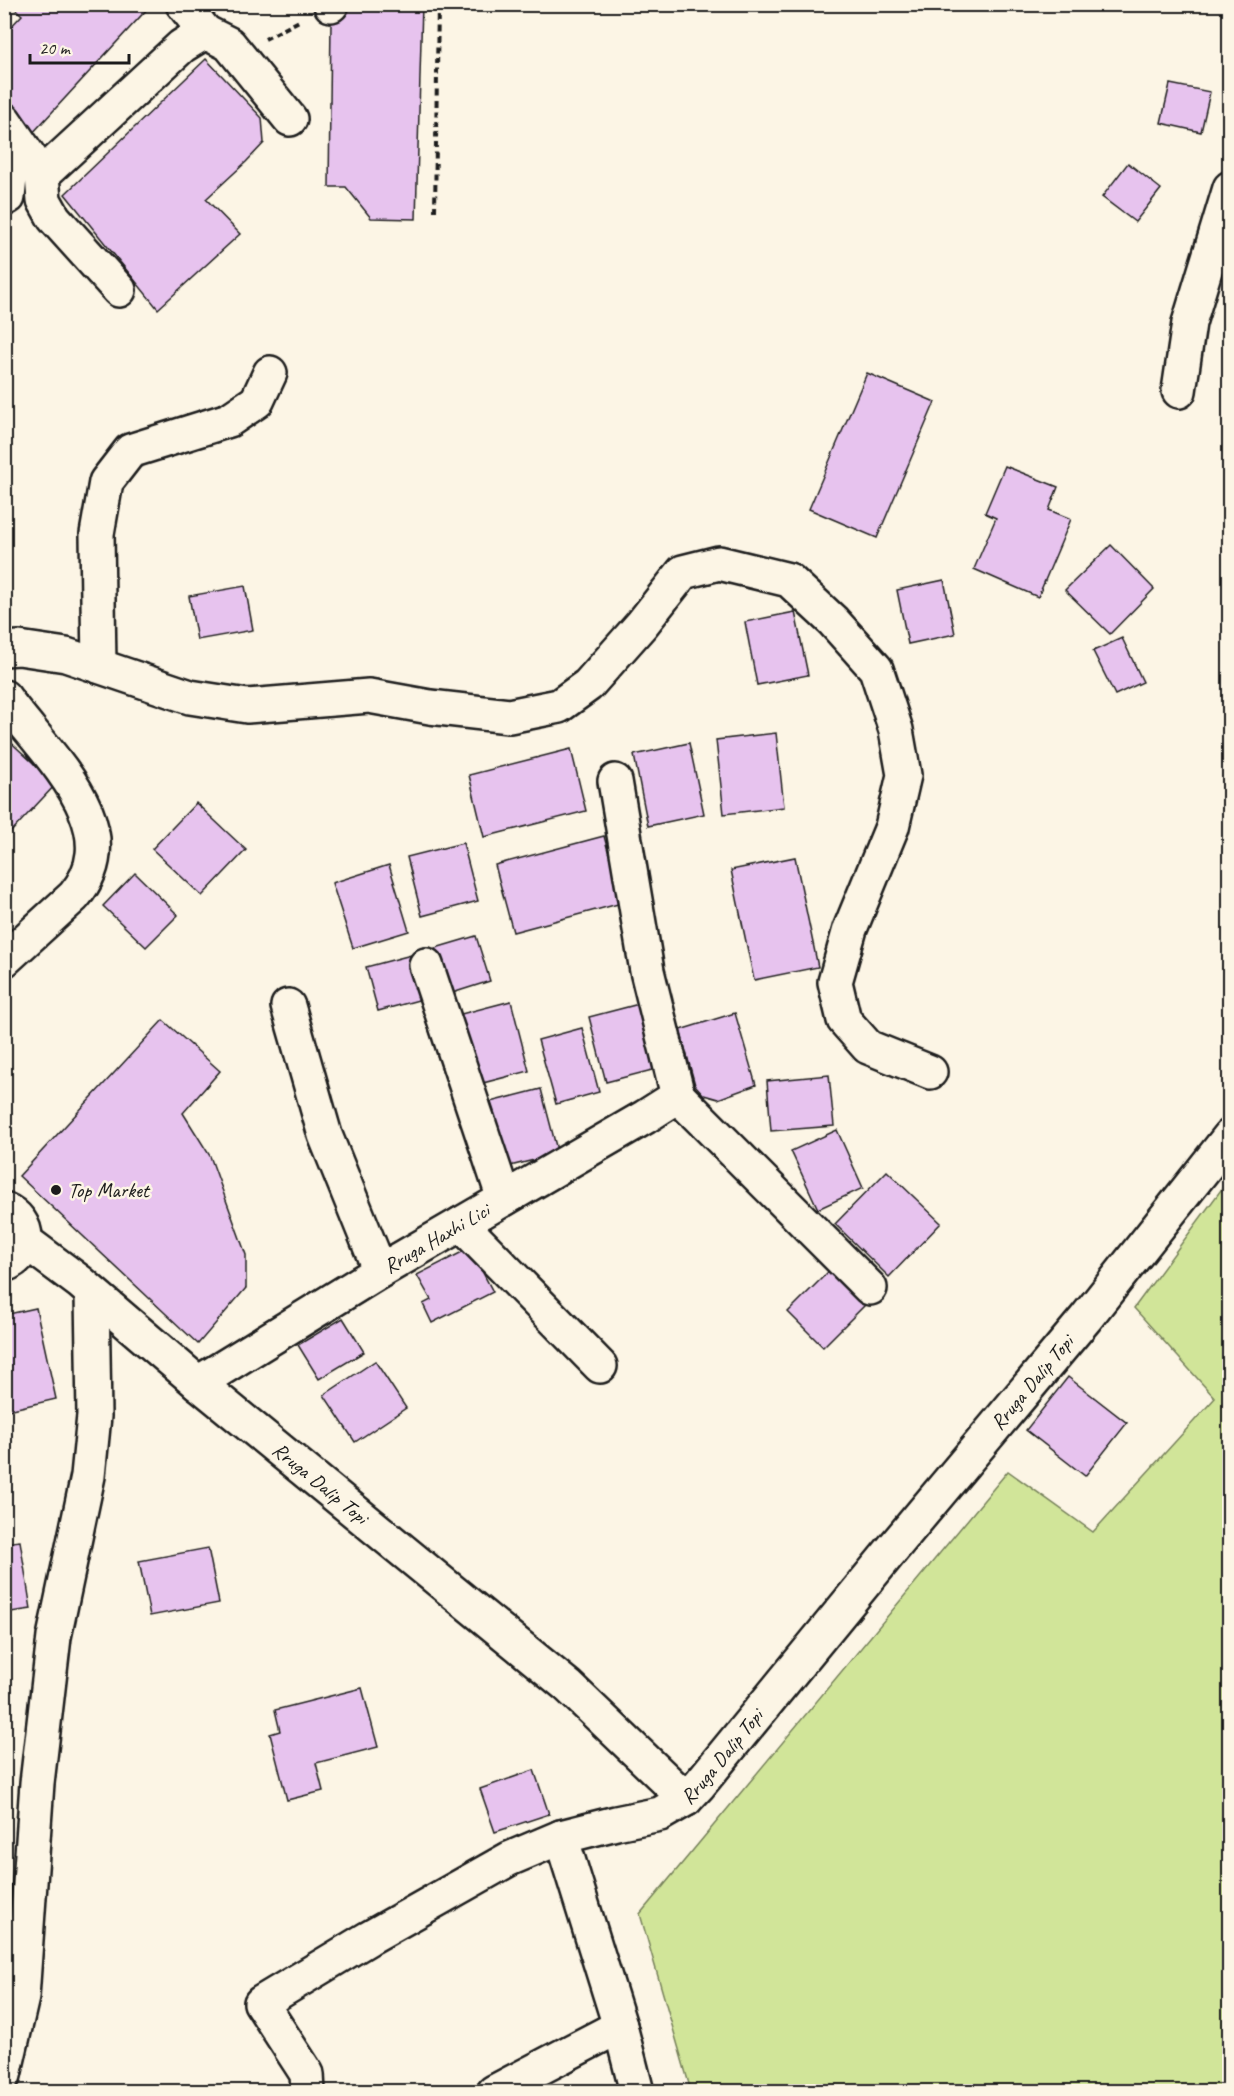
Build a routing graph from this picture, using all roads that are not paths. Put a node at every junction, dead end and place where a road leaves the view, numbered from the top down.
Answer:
1 (183, 4) edge
2 (206, 32) junction
3 (290, 119) dead end
4 (4, 120) edge
5 (4, 159) edge
6 (42, 175) junction
7 (1230, 189) edge
8 (4, 200) edge
9 (119, 291) dead end
10 (270, 373) dead end
11 (1179, 390) dead end
12 (4, 649) edge
13 (99, 666) junction
14 (4, 696) edge
15 (615, 781) dead end
16 (4, 960) edge
17 (426, 965) dead end
18 (288, 1006) dead end
19 (930, 1072) dead end
20 (678, 1096) junction
21 (1230, 1136) edge
22 (504, 1199) junction
23 (4, 1209) edge
24 (461, 1224) junction
25 (15, 1253) edge
26 (380, 1271) junction
27 (870, 1288) dead end
28 (92, 1293) junction
29 (600, 1366) dead end
30 (198, 1383) junction
31 (686, 1799) junction
32 (561, 1837) junction
33 (620, 2026) junction
34 (4, 2075) edge
35 (308, 2091) edge
36 (494, 2091) edge
37 (637, 2091) edge

1 - 2 street
2 - 3 street
2 - 6 street
4 - 6 street
5 - 8 street
6 - 9 street
7 - 11 street
10 - 13 street
12 - 13 street
13 - 19 street
14 - 16 street
15 - 20 street
17 - 22 street
18 - 26 street
20 - 22 street, Rruga Haxhi Lici
20 - 27 street
21 - 31 street, Rruga Dalip Topi
22 - 24 street, Rruga Haxhi Lici
23 - 25 street
24 - 26 street, Rruga Haxhi Lici
24 - 29 street
25 - 28 street, Rruga Dalip Topi
26 - 30 street, Rruga Haxhi Lici
28 - 30 street, Rruga Dalip Topi
28 - 34 street
30 - 31 street, Rruga Dalip Topi
31 - 32 street
32 - 33 street
32 - 35 street
33 - 36 street
33 - 37 street

